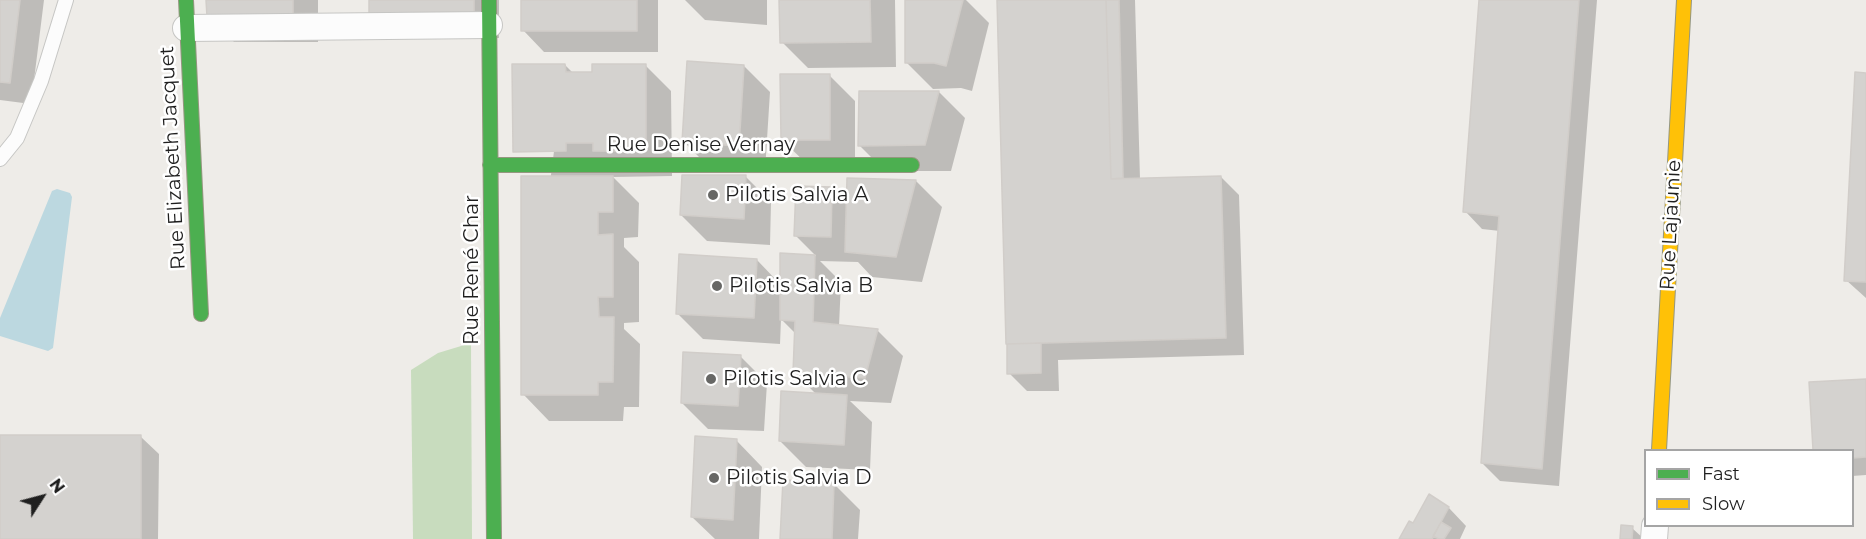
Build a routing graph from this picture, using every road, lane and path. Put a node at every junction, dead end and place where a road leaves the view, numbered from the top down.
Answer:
1 (66, 0) edge
2 (186, 0) edge
3 (489, 0) edge
4 (1684, 0) edge
5 (489, 25) junction
6 (186, 28) junction
7 (0, 159) edge
8 (490, 165) junction
9 (912, 165) dead end
10 (201, 314) dead end
11 (1659, 449) edge
12 (494, 539) edge

1 - 7 lane
2 - 6 street, Rue Elizabeth Jacquet
3 - 5 street, Rue René Char
4 - 11 street, Rue Lajaunie
5 - 6 street
5 - 8 street, Rue René Char
6 - 10 street, Rue Elizabeth Jacquet
8 - 9 street, Rue Denise Vernay
8 - 12 street, Rue René Char

